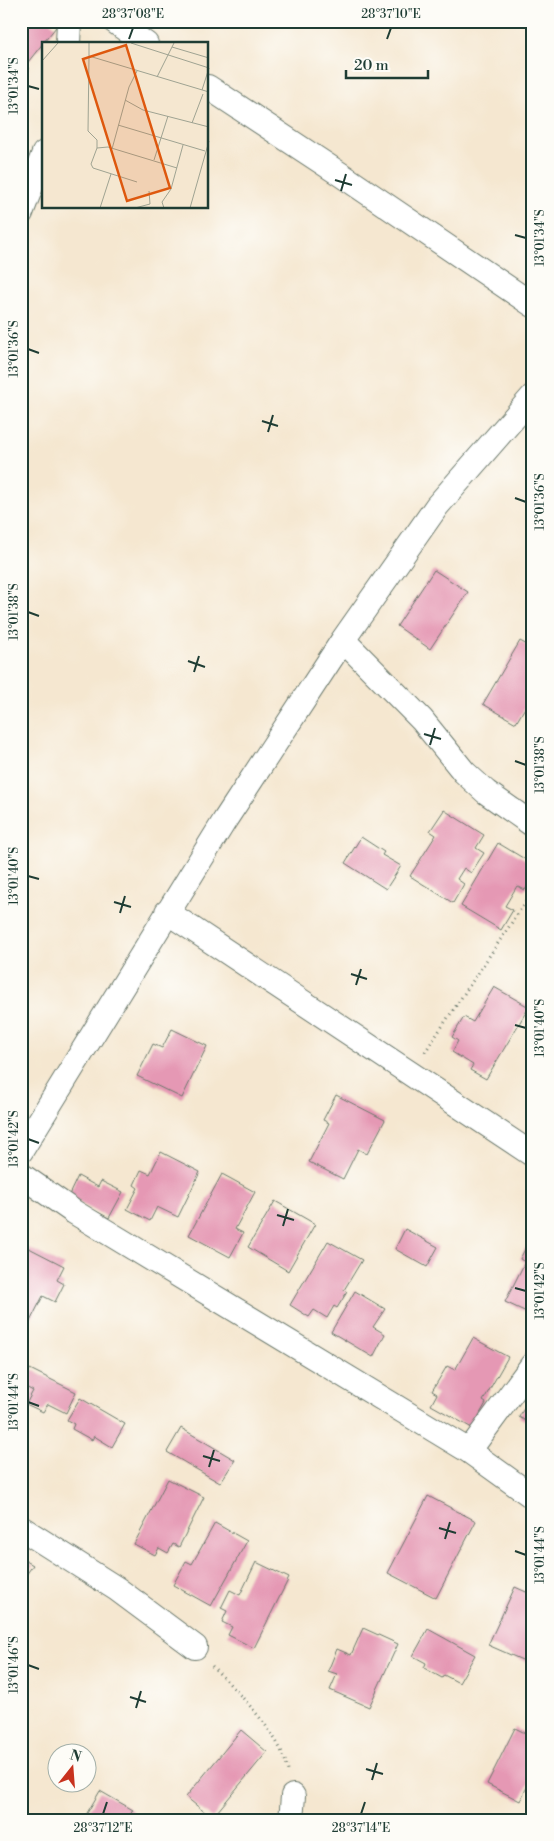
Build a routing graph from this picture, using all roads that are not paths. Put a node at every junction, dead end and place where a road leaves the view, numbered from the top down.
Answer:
1 (69, 21) edge
2 (114, 21) edge
3 (68, 42) edge
4 (143, 42) edge
5 (209, 88) edge
6 (42, 158) edge
7 (21, 213) edge
8 (533, 305) edge
9 (533, 396) edge
10 (343, 640) junction
11 (533, 825) edge
12 (167, 912) junction
13 (21, 1151) edge
14 (533, 1155) edge
15 (21, 1175) edge
16 (533, 1364) edge
17 (469, 1451) junction
18 (533, 1497) edge
19 (21, 1528) edge
20 (195, 1647) road end
21 (293, 1796) road end
22 (291, 1820) edge

1 - 3 street
2 - 4 street
5 - 8 street
6 - 7 street
9 - 10 street
10 - 11 street
10 - 12 street
12 - 13 street
12 - 14 street
15 - 17 street
16 - 17 street
17 - 18 street
19 - 20 street
21 - 22 street

